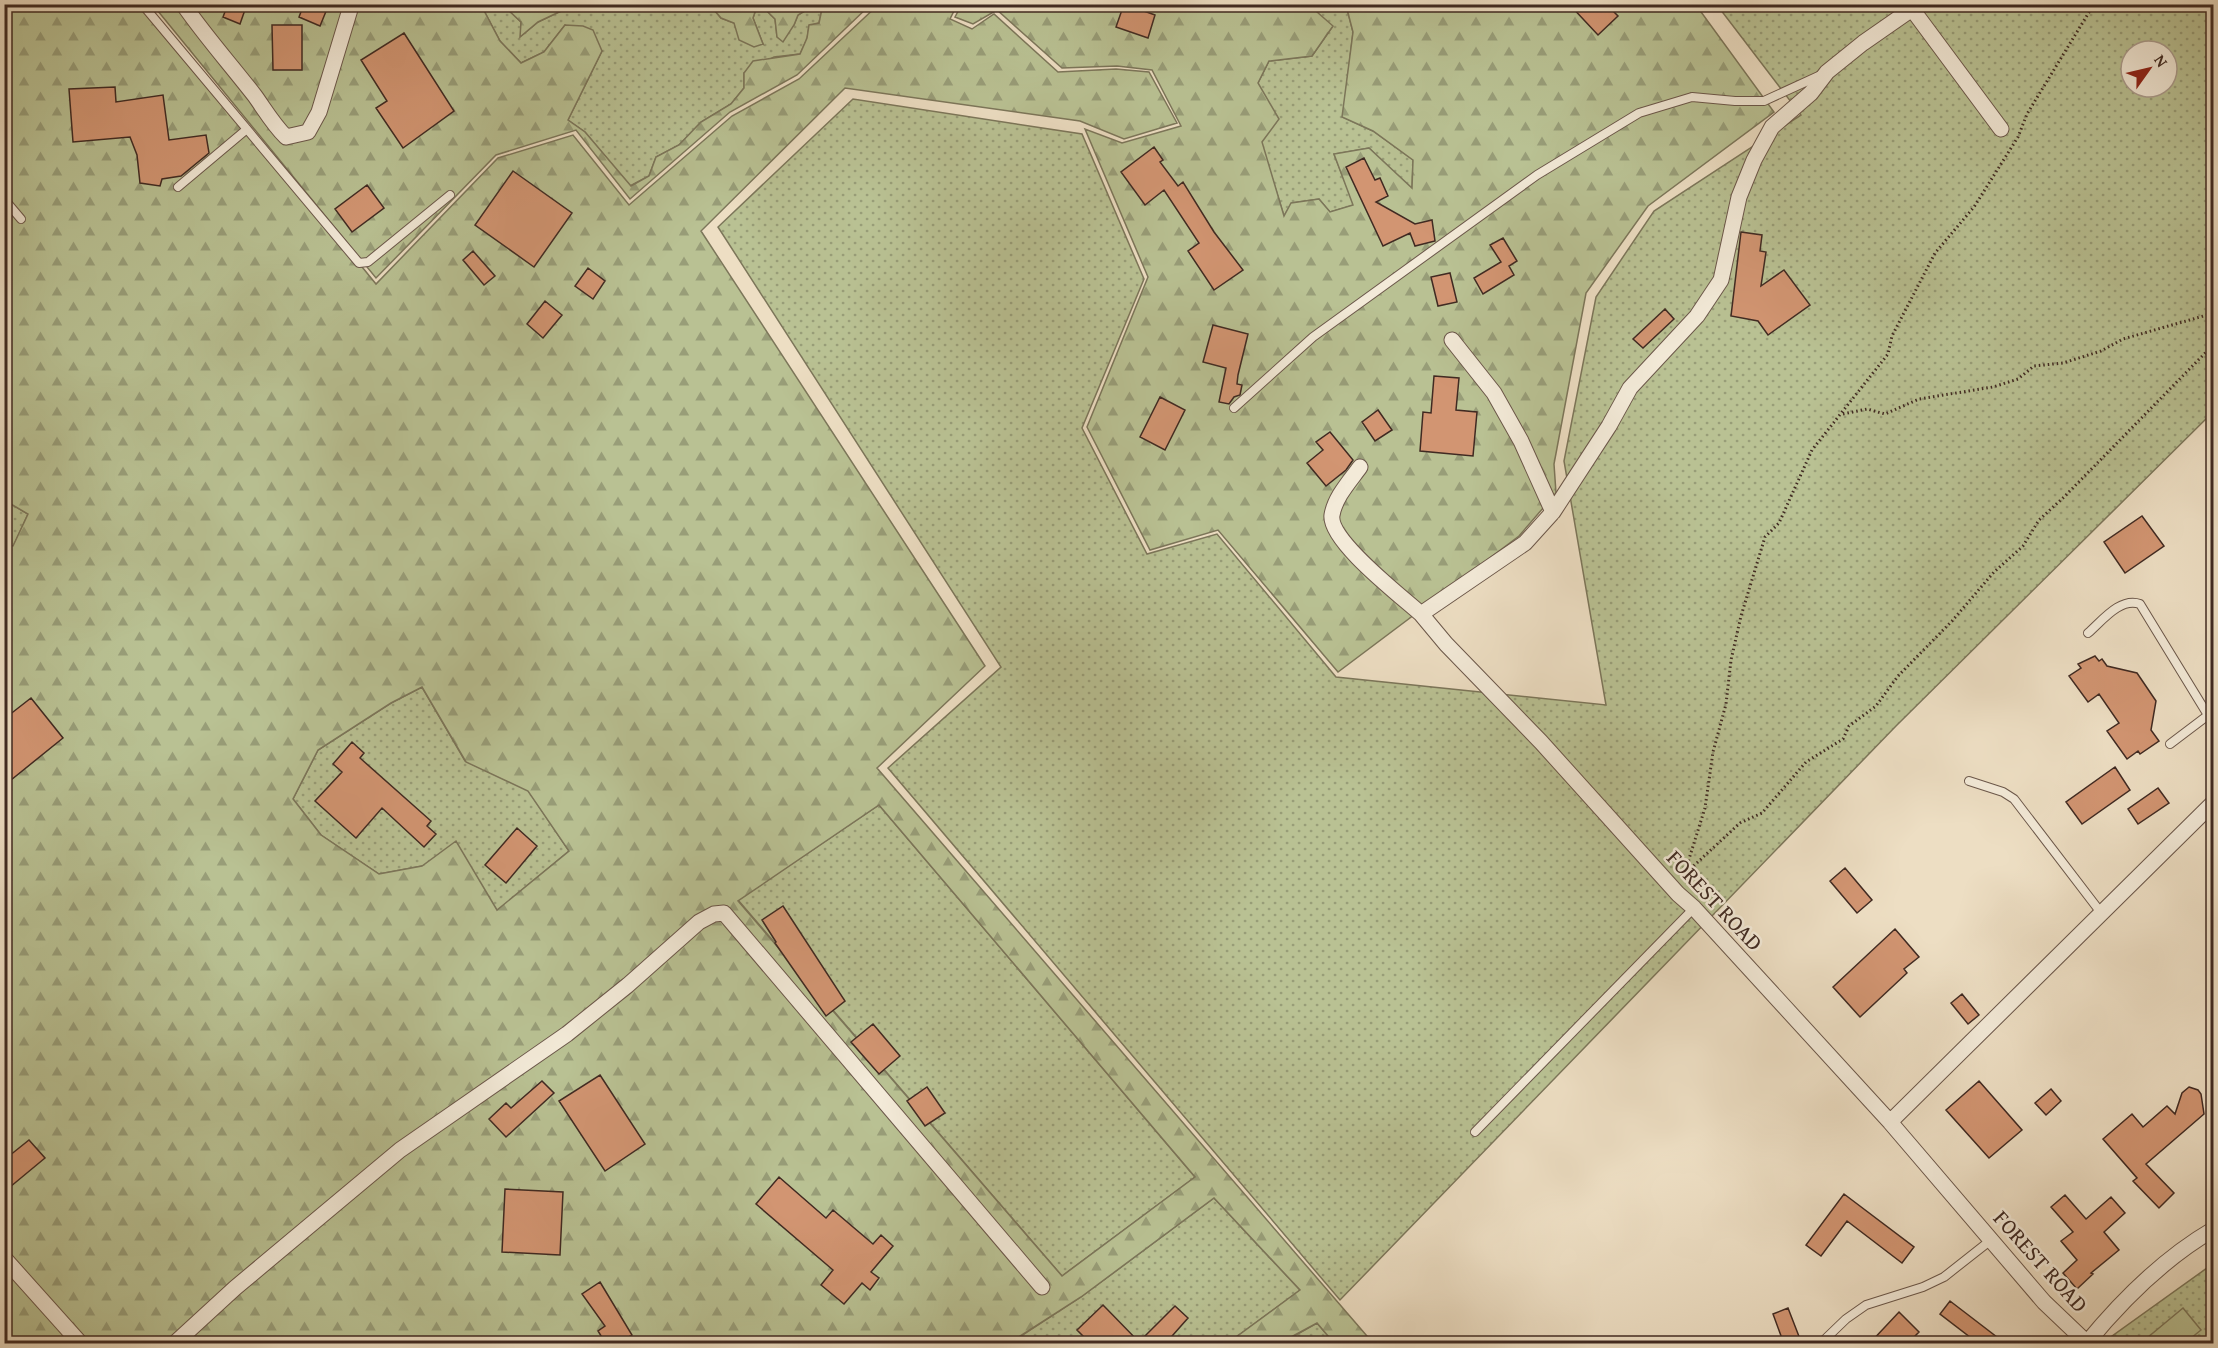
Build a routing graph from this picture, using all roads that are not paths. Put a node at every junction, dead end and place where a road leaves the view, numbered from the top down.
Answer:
1 (142, 4) edge
2 (183, 4) edge
3 (351, 6) dead end
4 (1915, 7) edge
5 (1827, 72) junction
6 (247, 129) junction
7 (2001, 129) dead end
8 (178, 187) dead end
9 (450, 195) dead end
10 (4, 199) edge
11 (21, 219) dead end
12 (1452, 340) dead end
13 (1234, 408) dead end
14 (1360, 467) dead end
15 (1553, 512) junction
16 (1420, 614) junction
17 (2088, 633) dead end
18 (2207, 716) junction
19 (2214, 725) edge
20 (2170, 744) dead end
21 (1969, 781) dead end
22 (2210, 809) edge
23 (1694, 908) junction
24 (2102, 914) junction
25 (1890, 1122) junction
26 (1475, 1132) dead end
27 (2214, 1229) edge
28 (1991, 1240) junction
29 (4, 1258) edge
30 (1042, 1287) dead end
31 (2086, 1343) edge
32 (81, 1344) edge
33 (174, 1344) edge
34 (1820, 1344) edge

1 - 6 lane
2 - 3 street
4 - 5 street
4 - 7 street
5 - 13 lane
5 - 15 street
6 - 8 lane
6 - 9 lane
10 - 11 lane
12 - 15 street
14 - 16 street, FOREST ROAD
15 - 16 street
16 - 23 street, FOREST ROAD
17 - 18 lane
18 - 19 lane
18 - 20 lane
21 - 24 lane
22 - 24 street
23 - 25 street, FOREST ROAD
23 - 26 lane
24 - 25 street
25 - 28 street, FOREST ROAD
27 - 31 street
28 - 31 street, FOREST ROAD
28 - 34 lane
29 - 32 street
30 - 33 street

